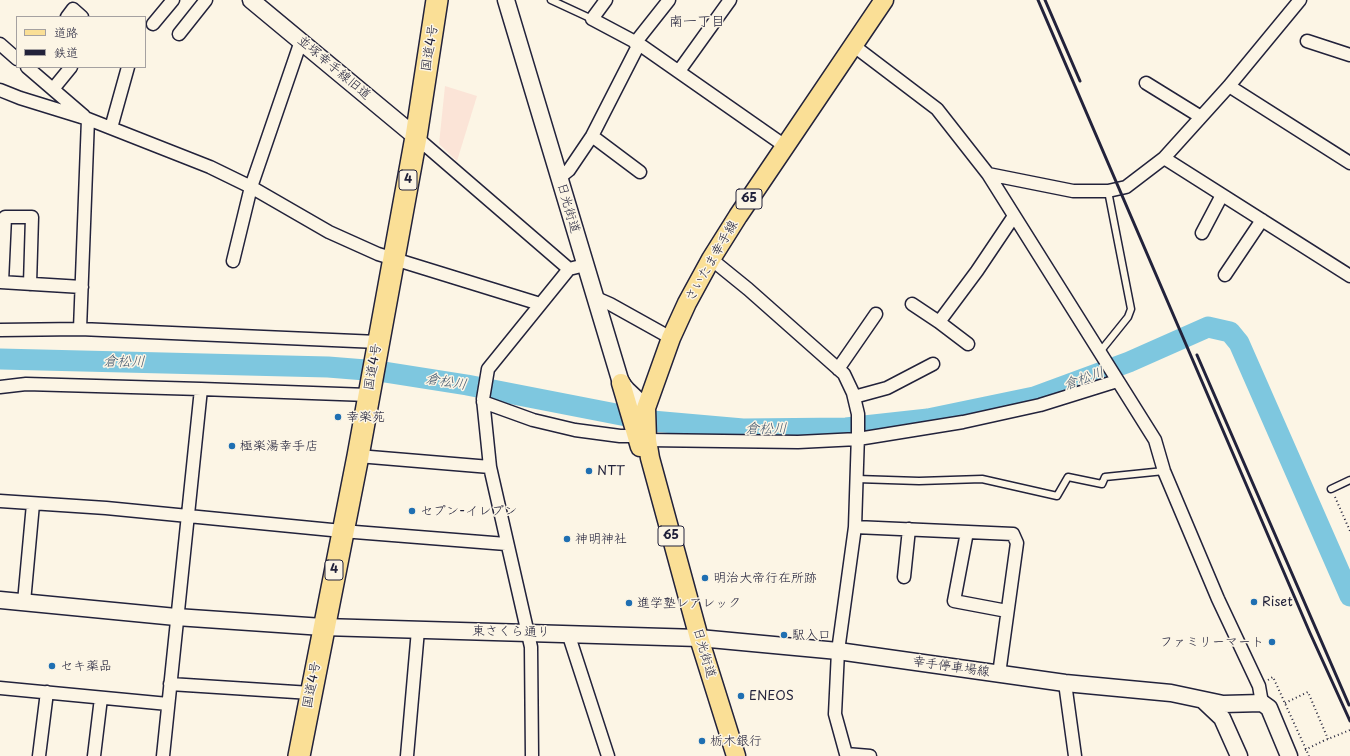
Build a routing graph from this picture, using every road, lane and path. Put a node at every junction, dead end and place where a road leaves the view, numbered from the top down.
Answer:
1 (173, 0) edge
2 (206, 0) edge
3 (251, 0) edge
4 (437, 0) edge
5 (506, 0) edge
6 (551, 0) edge
7 (606, 0) edge
8 (669, 0) edge
9 (730, 0) edge
10 (884, 0) edge
11 (1300, 0) edge
12 (68, 16) edge
13 (81, 16) edge
14 (592, 19) junction
15 (153, 24) dead end
16 (179, 34) dead end
17 (301, 41) junction
18 (1307, 41) dead end
19 (637, 43) junction
20 (0, 44) edge
21 (854, 46) junction
22 (1350, 55) edge
23 (16, 58) edge
24 (28, 68) edge
25 (70, 68) edge
26 (128, 68) edge
27 (679, 71) junction
28 (1146, 83) dead end
29 (1229, 86) junction
30 (53, 89) junction
31 (0, 90) edge
32 (1202, 116) junction
33 (88, 119) junction
34 (111, 128) junction
35 (592, 136) junction
36 (416, 137) junction
37 (785, 146) junction
38 (1164, 158) junction
39 (1350, 163) edge
40 (640, 172) dead end
41 (988, 174) junction
42 (560, 178) junction
43 (252, 187) junction
44 (1108, 191) junction
45 (1222, 195) junction
46 (1014, 216) junction
47 (1262, 220) junction
48 (1202, 232) dead end
49 (711, 259) junction
50 (393, 260) junction
51 (233, 261) dead end
52 (577, 267) junction
53 (1225, 275) dead end
54 (1350, 276) edge
55 (1, 282) edge
56 (30, 284) junction
57 (82, 287) junction
58 (594, 296) junction
59 (540, 304) junction
60 (912, 304) dead end
61 (876, 314) dead end
62 (939, 322) junction
63 (0, 330) edge
64 (80, 330) junction
65 (671, 338) junction
66 (968, 344) dead end
67 (376, 350) junction
68 (1100, 353) junction
69 (933, 364) dead end
70 (838, 369) junction
71 (1116, 380) junction
72 (621, 383) joint
73 (0, 387) edge
74 (201, 389) junction
75 (369, 390) junction
76 (854, 397) junction
77 (483, 400) junction
78 (640, 411) junction
79 (642, 436) junction
80 (858, 437) junction
81 (358, 456) junction
82 (490, 467) junction
83 (1164, 471) junction
84 (857, 479) junction
85 (1350, 480) edge
86 (1331, 489) joint
87 (0, 501) edge
88 (33, 504) junction
89 (187, 515) junction
90 (855, 527) junction
91 (909, 529) junction
92 (342, 530) junction
93 (1350, 531) edge
94 (967, 532) junction
95 (506, 544) junction
96 (904, 577) dead end
97 (0, 600) edge
98 (24, 602) junction
99 (1007, 611) junction
100 (176, 617) junction
101 (323, 627) junction
102 (418, 630) junction
103 (528, 632) junction
104 (568, 633) junction
105 (699, 638) junction
106 (838, 652) junction
107 (999, 674) junction
108 (1263, 682) dead end
109 (1065, 683) junction
110 (170, 684) junction
111 (0, 688) edge
112 (46, 692) junction
113 (311, 693) junction
114 (100, 698) junction
115 (1203, 700) junction
116 (1262, 703) junction
117 (168, 704) junction
118 (1284, 704) junction
119 (1350, 730) edge
120 (1328, 739) junction
121 (1306, 750) junction
122 (39, 756) edge
123 (94, 756) edge
124 (163, 756) edge
125 (299, 756) edge
126 (407, 756) edge
127 (532, 756) edge
128 (608, 756) edge
129 (736, 756) edge
130 (870, 756) edge
131 (1075, 756) edge
132 (1239, 756) edge
133 (1289, 756) edge
134 (1309, 756) edge

1 - 15 street
2 - 16 street
3 - 17 street, 並塚幸手線旧道
4 - 36 highway, 国道4号 / 4
5 - 42 street, 日光街道
6 - 14 lane
7 - 14 street
8 - 19 street
9 - 27 street
10 - 21 main road, さいたま幸手線 / 65
11 - 29 street
12 - 13 street
14 - 19 street
17 - 36 street, 並塚幸手線旧道
17 - 43 street
18 - 22 street
19 - 27 street
19 - 35 street
20 - 23 street
21 - 37 main road, さいたま幸手線 / 65
21 - 41 street
24 - 30 street
25 - 30 street
26 - 34 street
27 - 37 street
28 - 32 street
29 - 32 street
29 - 39 street
30 - 33 street
31 - 33 street
32 - 38 street
33 - 34 street
33 - 57 street
34 - 43 street
35 - 40 street
35 - 42 street
36 - 50 highway, 国道4号 / 4
36 - 52 street
37 - 49 main road, さいたま幸手線 / 65
38 - 44 street
38 - 45 street
41 - 44 street
41 - 46 street
42 - 52 street, 日光街道
43 - 50 street
43 - 51 street
44 - 68 lane
45 - 47 street
45 - 48 street
46 - 62 street
46 - 68 street
47 - 53 street
47 - 54 street
49 - 65 main road, さいたま幸手線 / 65
49 - 70 street
50 - 59 street
50 - 67 highway, 国道4号 / 4
52 - 58 street, 日光街道
52 - 59 street
55 - 56 street
55 - 56 street
56 - 57 street
57 - 64 street
58 - 65 street
58 - 72 street, 日光街道
59 - 77 street
60 - 62 street
61 - 70 street
62 - 66 street
63 - 64 street
64 - 67 street
65 - 78 main road, さいたま幸手線 / 65
67 - 75 highway, 国道4号 / 4
68 - 71 street
69 - 76 street
70 - 76 street
71 - 80 street
71 - 83 street
72 - 78 main road
73 - 74 street
74 - 75 street
74 - 89 street
75 - 81 highway, 国道4号 / 4
76 - 80 street
77 - 79 street
77 - 82 street
78 - 79 main road, 65
79 - 80 street
79 - 105 main road, 日光街道 / 65
80 - 84 street
81 - 82 street
81 - 92 highway, 国道4号 / 4
82 - 95 street
83 - 84 lane
83 - 116 street
84 - 90 street
85 - 86 lane
86 - 93 path
87 - 88 street
88 - 89 street
88 - 98 street
89 - 92 street
89 - 100 street
90 - 91 street
90 - 106 street
91 - 94 street
91 - 96 street
92 - 95 street
92 - 101 highway, 国道4号 / 4
94 - 99 street
94 - 99 street
95 - 103 street
97 - 98 street, 東さくら通り
98 - 100 street, 東さくら通り
99 - 107 street
100 - 101 street, 東さくら通り
100 - 110 street
101 - 102 street, 東さくら通り
101 - 113 highway, 国道4号 / 4
102 - 103 street, 東さくら通り
102 - 126 street
103 - 104 street, 東さくら通り
103 - 127 street
104 - 105 street, 東さくら通り
104 - 128 street
105 - 106 street, 幸手停車場線
105 - 129 main road, 日光街道 / 65
106 - 107 street, 幸手停車場線
106 - 130 street
107 - 109 street, 幸手停車場線
108 - 118 path
109 - 115 street, 幸手停車場線
109 - 131 street
110 - 113 street
110 - 117 street
111 - 112 street
112 - 114 street
112 - 122 street
113 - 125 highway, 国道4号 / 4
114 - 117 street
114 - 123 street
115 - 116 street, 幸手停車場線
115 - 132 street
116 - 133 street
117 - 124 street
118 - 120 path
118 - 121 path
119 - 120 path
120 - 121 path
121 - 134 path

